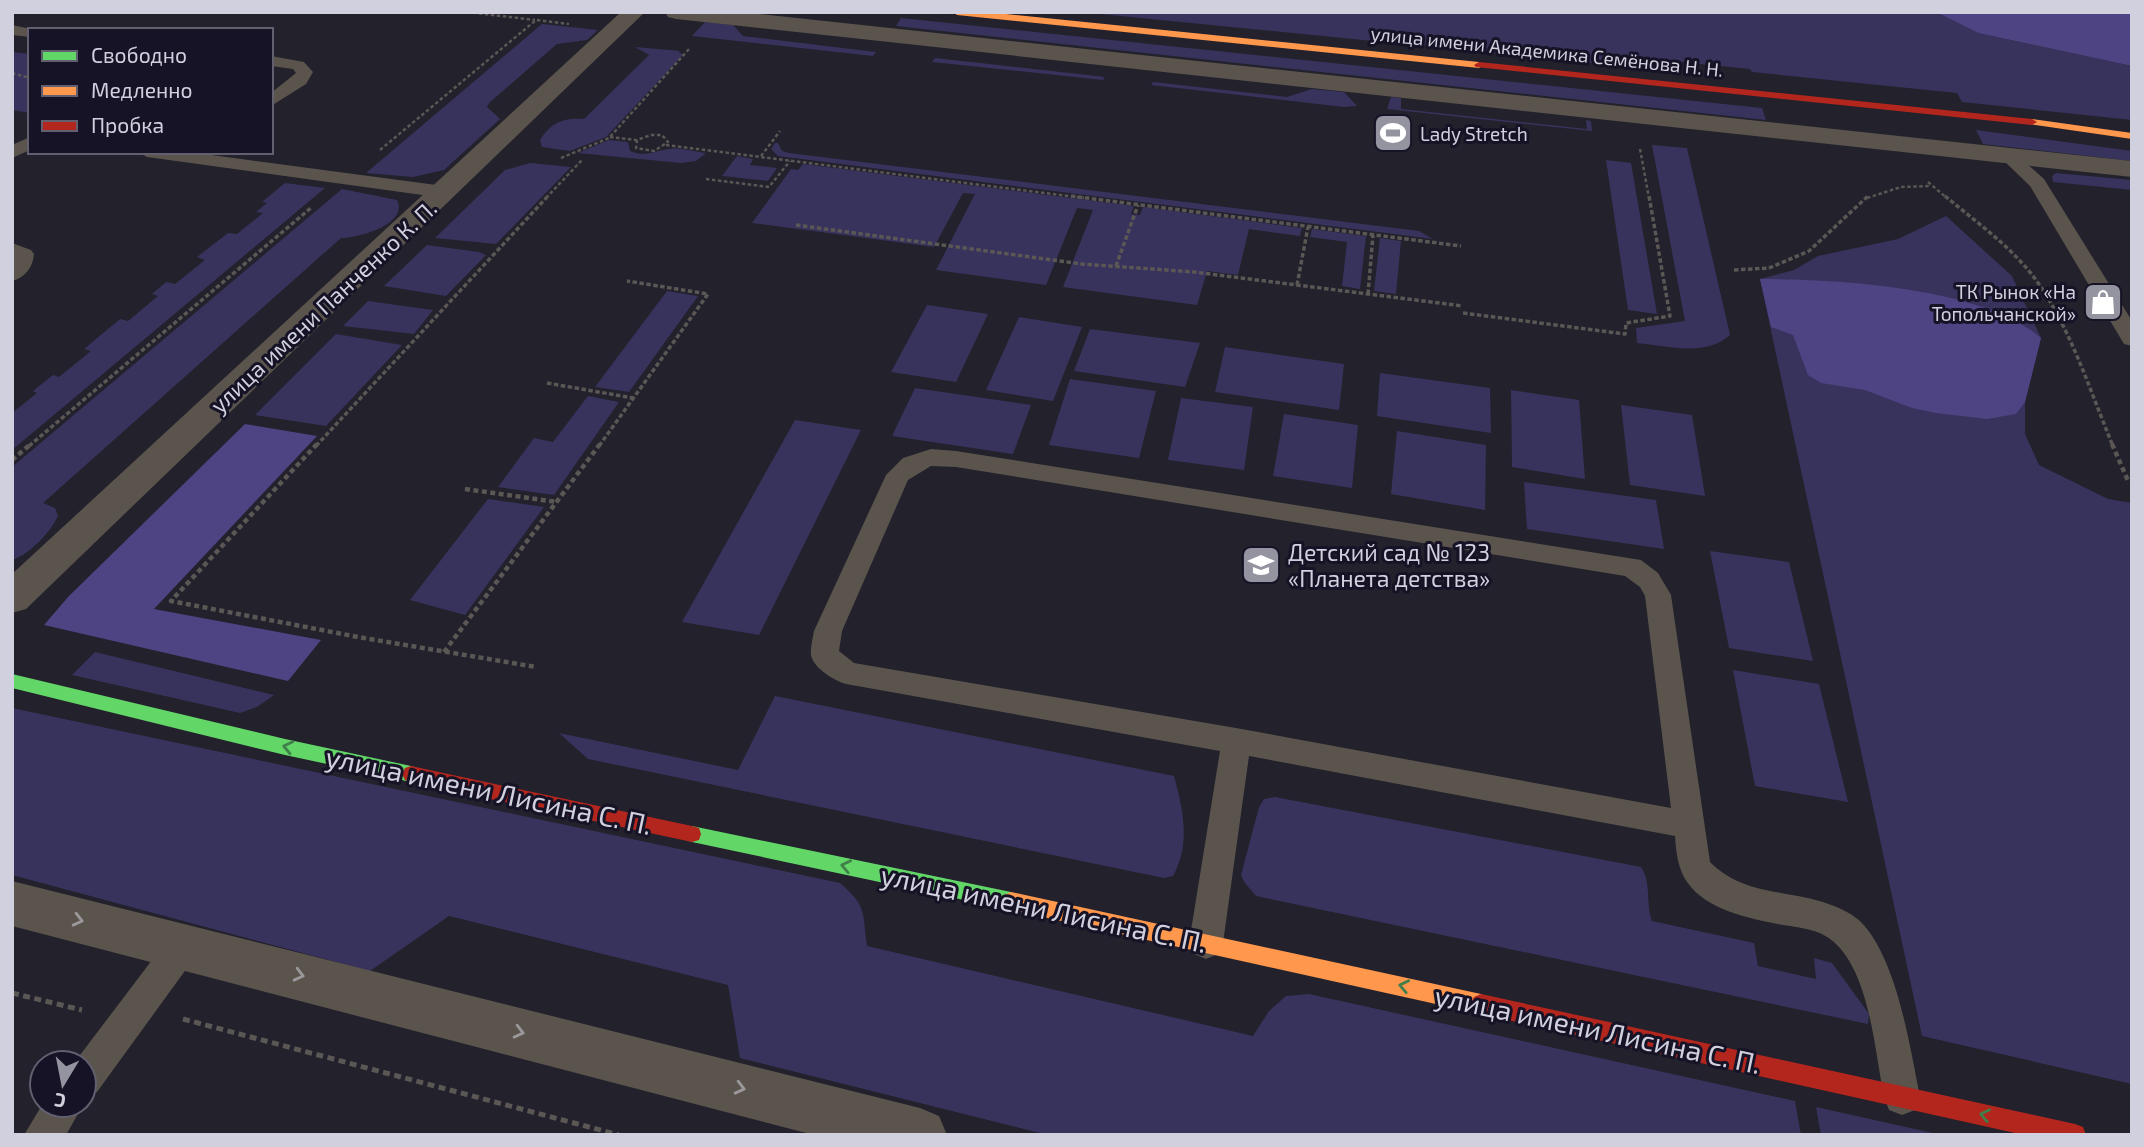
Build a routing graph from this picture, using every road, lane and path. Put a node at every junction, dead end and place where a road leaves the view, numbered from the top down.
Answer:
1 (467, 12) edge
2 (676, 12) edge
3 (957, 12) edge
4 (536, 20) junction
5 (625, 20) edge
6 (691, 46) dead end
7 (273, 61) edge
8 (273, 100) edge
9 (780, 131) dead end
10 (610, 136) junction
11 (2132, 136) edge
12 (1638, 138) dead end
13 (637, 140) junction
14 (28, 141) edge
15 (666, 145) junction
16 (1906, 146) junction
17 (12, 153) edge
18 (197, 155) edge
19 (760, 156) junction
20 (2009, 157) junction
21 (561, 158) dead end
22 (582, 160) dead end
23 (790, 160) junction
24 (2132, 169) edge
25 (346, 178) junction
26 (706, 179) dead end
27 (1931, 186) junction
28 (444, 192) junction
29 (1138, 205) junction
30 (796, 225) dead end
31 (1308, 226) junction
32 (1373, 235) junction
33 (1461, 246) dead end
34 (12, 249) edge
35 (1116, 266) junction
36 (1734, 270) dead end
37 (12, 275) edge
38 (627, 281) dead end
39 (1297, 285) junction
40 (1368, 294) junction
41 (1463, 306) dead end
42 (1463, 313) dead end
43 (2132, 339) edge
44 (547, 383) dead end
45 (633, 398) junction
46 (12, 460) edge
47 (2129, 484) dead end
48 (465, 489) dead end
49 (557, 502) junction
50 (13, 598) edge
51 (444, 652) junction
52 (536, 667) dead end
53 (12, 681) edge
54 (1236, 741) junction
55 (1689, 825) junction
56 (12, 903) edge
57 (1206, 943) junction
58 (183, 946) junction
59 (12, 993) edge
60 (136, 1007) junction
61 (98, 1060) edge
62 (1902, 1097) junction
63 (55, 1119) edge
64 (43, 1135) edge
65 (619, 1135) edge
66 (920, 1135) edge
67 (2075, 1135) edge

1 - 4 path
2 - 16 street
3 - 11 main road, улица имени Академика Семёнова Н. Н.
4 - 5 path
4 - 25 path
5 - 28 street, улица имени Панченко К. П.
6 - 10 path
7 - 8 lane
9 - 19 path
10 - 13 path
10 - 21 path
12 - 42 path
13 - 15 path
13 - 15 path
14 - 17 lane
15 - 19 path
16 - 20 street
16 - 27 path
18 - 25 lane
19 - 23 path
20 - 24 street
20 - 43 lane
22 - 51 path
23 - 26 path
23 - 29 path
25 - 28 lane
25 - 46 path
27 - 36 path
27 - 47 path
28 - 50 street, улица имени Панченко К. П.
29 - 31 path
29 - 35 path
30 - 35 path
31 - 32 path
31 - 39 path
32 - 33 path
32 - 40 path
34 - 37 lane
35 - 39 path
38 - 45 path
39 - 40 path
40 - 41 path
44 - 45 path
45 - 49 path
48 - 49 path
49 - 51 path
51 - 52 path
57 -> 53 main road, улица имени Лисина С. П.
54 - 55 lane
54 - 55 lane
54 - 57 lane
55 - 62 lane
56 -> 58 street
62 -> 57 main road, улица имени Лисина С. П.
58 - 60 lane
58 -> 66 street
59 - 60 path
60 - 61 lane
60 - 65 path
67 -> 62 main road, улица имени Лисина С. П.
63 - 64 lane

